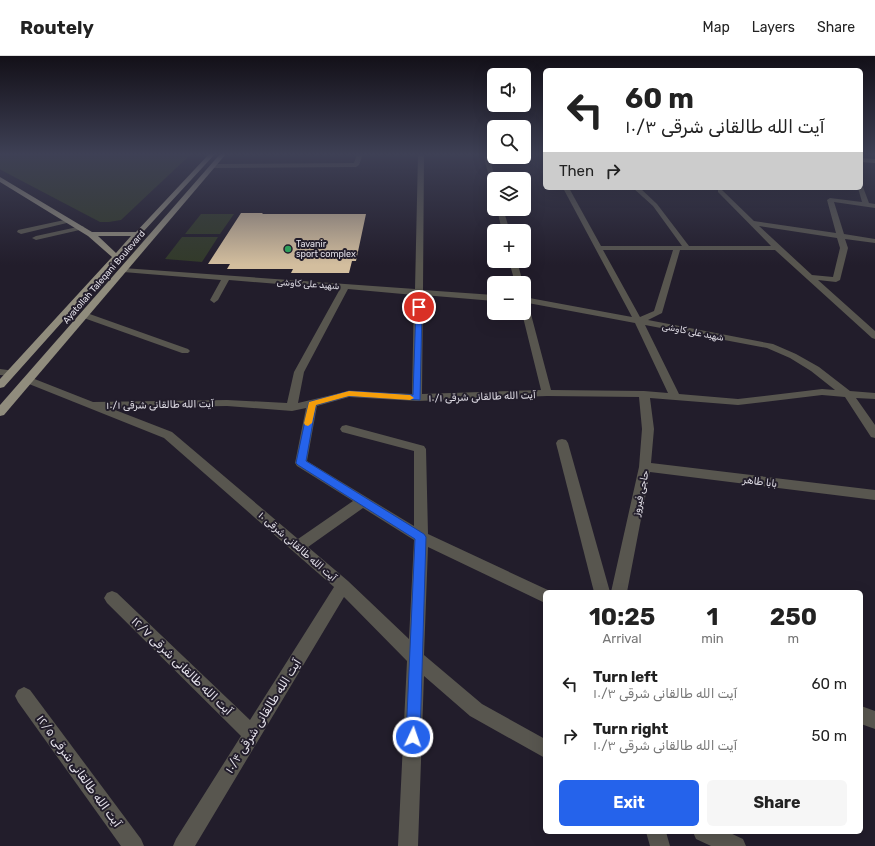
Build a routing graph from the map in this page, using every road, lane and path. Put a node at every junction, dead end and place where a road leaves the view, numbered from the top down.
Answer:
1 (19, 191) edge
2 (177, 191) edge
3 (191, 191) edge
4 (420, 191) edge
5 (568, 191) edge
6 (639, 191) edge
7 (720, 191) dead end
8 (862, 191) edge
9 (866, 205) junction
10 (875, 206) edge
11 (69, 221) junction
12 (752, 223) junction
13 (82, 228) junction
14 (21, 232) dead end
15 (91, 234) junction
16 (137, 234) junction
17 (154, 234) junction
18 (840, 236) junction
19 (36, 238) dead end
20 (875, 241) edge
21 (599, 248) junction
22 (677, 248) junction
23 (687, 248) junction
24 (777, 248) junction
25 (116, 257) junction
26 (123, 270) junction
27 (810, 277) junction
28 (226, 278) junction
29 (345, 287) junction
30 (419, 292) junction
31 (487, 297) edge
32 (214, 300) dead end
33 (531, 303) edge
34 (84, 315) junction
35 (529, 320) edge
36 (638, 322) junction
37 (875, 336) edge
38 (185, 351) dead end
39 (0, 372) edge
40 (11, 373) junction
41 (28, 380) junction
42 (0, 385) edge
43 (547, 393) junction
44 (644, 394) junction
45 (849, 394) junction
46 (675, 396) junction
47 (875, 396) edge
48 (417, 398) junction
49 (312, 404) junction
50 (92, 405) junction
51 (292, 407) junction
52 (0, 412) edge
53 (346, 429) dead end
54 (875, 434) edge
55 (562, 443) dead end
56 (645, 467) junction
57 (875, 495) edge
58 (363, 501) junction
59 (421, 537) junction
60 (298, 546) junction
61 (343, 586) junction
62 (601, 590) edge
63 (619, 590) edge
64 (543, 595) edge
65 (112, 598) dead end
66 (417, 660) junction
67 (24, 696) dead end
68 (863, 716) edge
69 (875, 720) edge
70 (252, 734) junction
71 (543, 748) edge
72 (657, 834) edge
73 (709, 834) edge
74 (134, 846) edge
75 (184, 846) edge
76 (408, 846) edge
77 (660, 846) edge
78 (736, 846) edge

1 - 11 main road
2 - 16 main road, Ayatollah Taleqani Boulevard
3 - 17 main road, Ayatollah Taleqani Boulevard
4 - 30 street
5 - 21 street
6 - 23 street
7 - 12 street
8 - 9 street
9 - 10 street
9 - 18 street
11 - 13 main road
11 - 14 street
12 - 18 street
12 - 24 street
13 - 15 main road
13 - 19 street
15 - 16 main road
15 - 25 main road
16 - 17 main road
16 - 25 main road, Ayatollah Taleqani Boulevard
17 - 26 main road, Ayatollah Taleqani Boulevard
18 - 20 street
18 - 27 street
21 - 22 street
21 - 36 street
22 - 23 street
22 - 36 street
23 - 24 street
24 - 27 street
25 - 40 main road, Ayatollah Taleqani Boulevard
26 - 28 street, شهید علی کاوشی
26 - 34 main road, Ayatollah Taleqani Boulevard
27 - 37 street
28 - 29 street, شهید علی کاوشی
28 - 32 street
29 - 30 street, شهید علی کاوشی
29 - 51 street
30 - 31 street, شهید علی کاوشی
30 - 48 street
33 - 36 street, شهید علی کاوشی
34 - 38 street
34 - 41 main road, Ayatollah Taleqani Boulevard
35 - 43 street
36 - 45 street, شهید علی کاوشی
36 - 46 street
39 - 40 street
40 - 42 main road, Ayatollah Taleqani Boulevard
41 - 50 street, آیت الله طالقانی شرقی ۱۰
41 - 52 main road, Ayatollah Taleqani Boulevard
43 - 44 street, آیت الله طالقانی شرقی ۱۰/۱
43 - 48 street, آیت الله طالقانی شرقی ۱۰/۱
44 - 46 street, آیت الله طالقانی شرقی ۱۰/۱
44 - 56 street, حاجی فیروز
45 - 46 street, آیت الله طالقانی شرقی ۱۰/۱
45 - 47 street, آیت الله طالقانی شرقی ۱۰/۱
45 - 54 street
48 - 49 street, آیت الله طالقانی شرقی ۱۰/۱
49 - 51 street, آیت الله طالقانی شرقی ۱۰/۱
49 - 58 street
50 - 51 street, آیت الله طالقانی شرقی ۱۰/۱
50 - 60 street, آیت الله طالقانی شرقی ۱۰
53 - 59 street
55 - 62 street
56 - 57 street, بابا طاهر
56 - 63 street, حاجی فیروز
58 - 59 street
58 - 60 street
59 - 64 street
59 - 66 street
60 - 61 street, آیت الله طالقانی شرقی ۱۰
61 - 66 street, آیت الله طالقانی شرقی ۱۰
61 - 70 street, آیت الله طالقانی شرقی ۱۰/۴
65 - 70 street, آیت الله طالقانی شرقی ۱۲/۷
66 - 71 street, آیت الله طالقانی شرقی ۱۰
66 - 76 street
67 - 74 street, آیت الله طالقانی شرقی ۱۲/۵
68 - 69 street
70 - 75 street, آیت الله طالقانی شرقی ۱۰/۴
72 - 77 street
73 - 78 street

